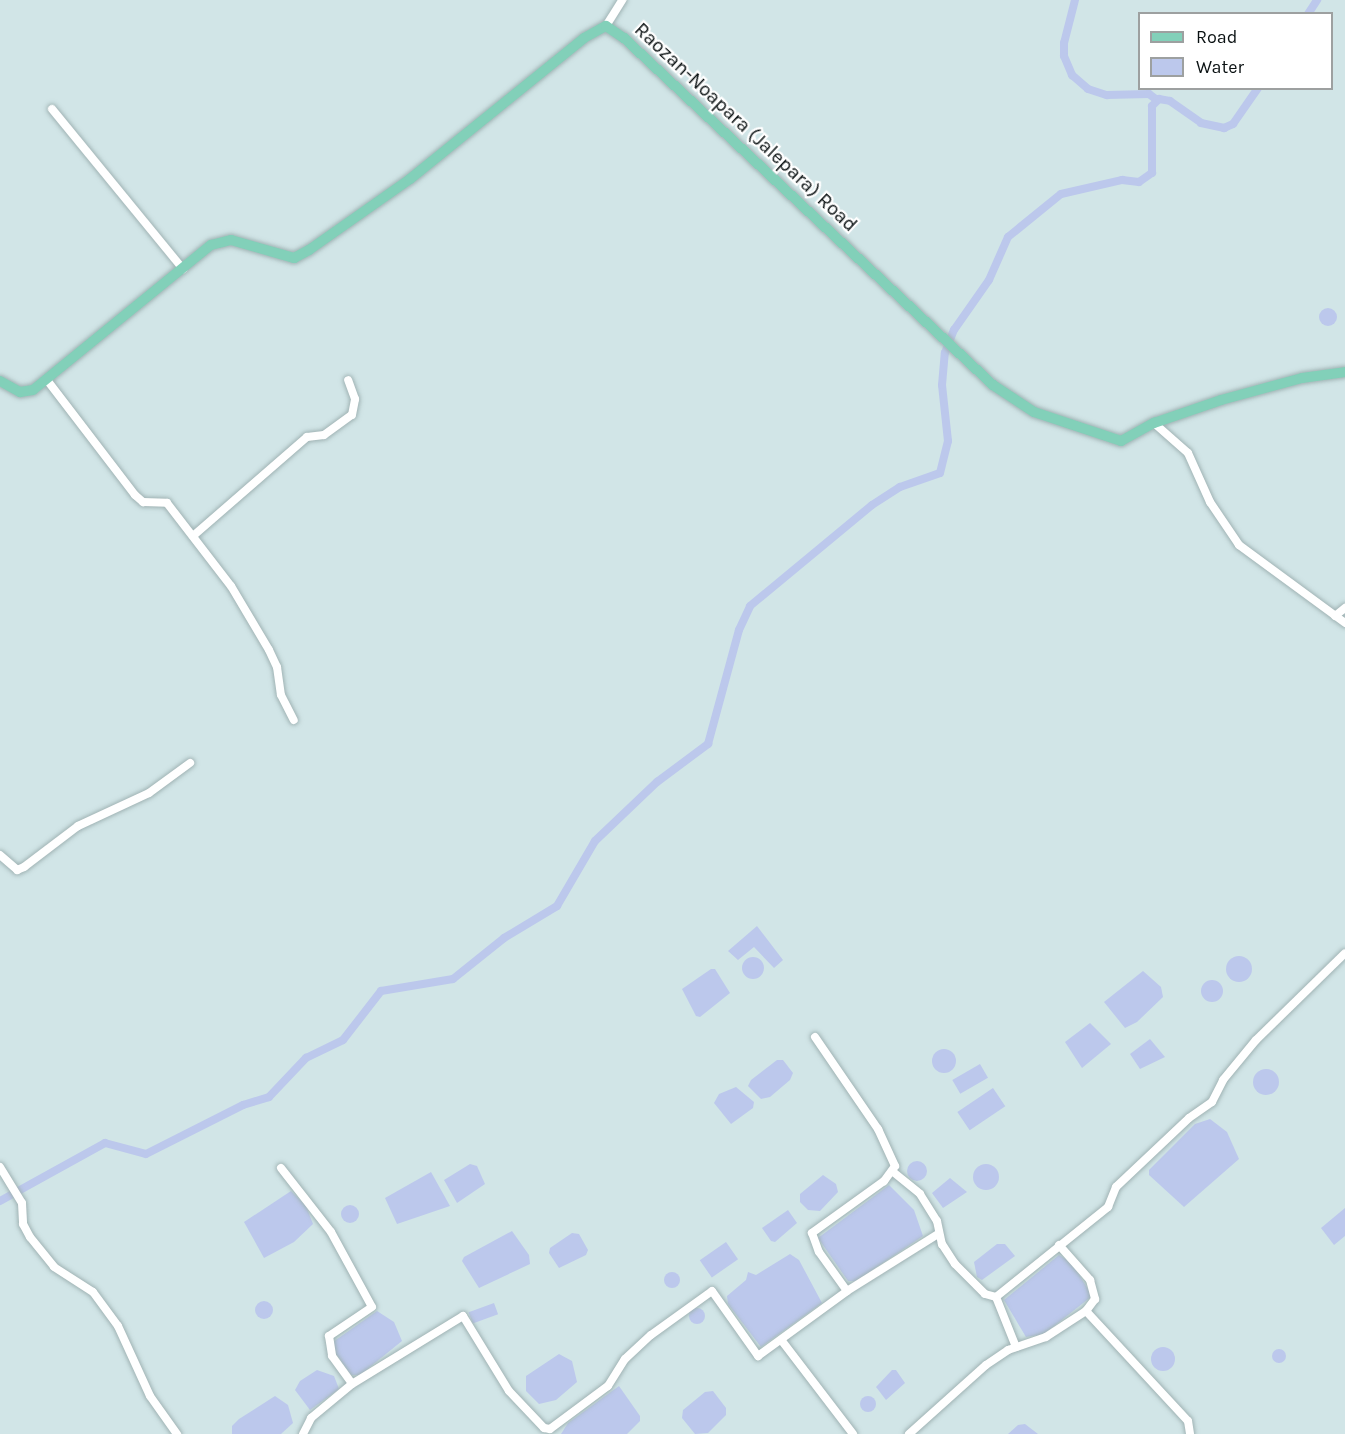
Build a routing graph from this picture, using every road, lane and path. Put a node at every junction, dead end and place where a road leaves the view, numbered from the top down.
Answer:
1 (622, 0) edge
2 (606, 26) junction
3 (51, 109) dead end
4 (183, 269) junction
5 (1345, 372) edge
6 (47, 380) junction
7 (348, 380) dead end
8 (0, 381) edge
9 (1154, 423) junction
10 (193, 536) junction
11 (1345, 608) edge
12 (1335, 616) junction
13 (1345, 623) edge
14 (294, 720) dead end
15 (190, 763) dead end
16 (0, 855) edge
17 (1345, 953) edge
18 (814, 1037) dead end
19 (0, 1167) edge
20 (281, 1168) dead end
21 (892, 1171) junction
22 (938, 1234) junction
23 (1059, 1245) junction
24 (847, 1291) junction
25 (996, 1297) junction
26 (1086, 1311) junction
27 (782, 1341) junction
28 (1016, 1347) junction
29 (352, 1384) junction
30 (177, 1434) edge
31 (303, 1434) edge
32 (853, 1434) edge
33 (909, 1434) edge
34 (1190, 1434) edge

1 - 2 street
2 - 4 main road, Raozan-Noapara (Jalepara) Road
2 - 9 main road, Raozan-Noapara (Jalepara) Road
3 - 4 street
4 - 6 main road, Raozan-Noapara (Jalepara) Road
5 - 9 main road, Raozan-Noapara (Jalepara) Road
6 - 8 main road, Raozan-Noapara (Jalepara) Road
6 - 10 street
7 - 10 street
9 - 12 street
10 - 14 street
11 - 12 street
12 - 13 street
15 - 16 street
17 - 23 street
18 - 21 street
19 - 30 street
20 - 29 street
21 - 22 street
21 - 24 street
22 - 24 street
22 - 25 street
23 - 25 street
23 - 26 street
24 - 27 street
25 - 28 street
26 - 28 street
26 - 34 street
27 - 29 street
27 - 32 street
28 - 33 street
29 - 31 street

